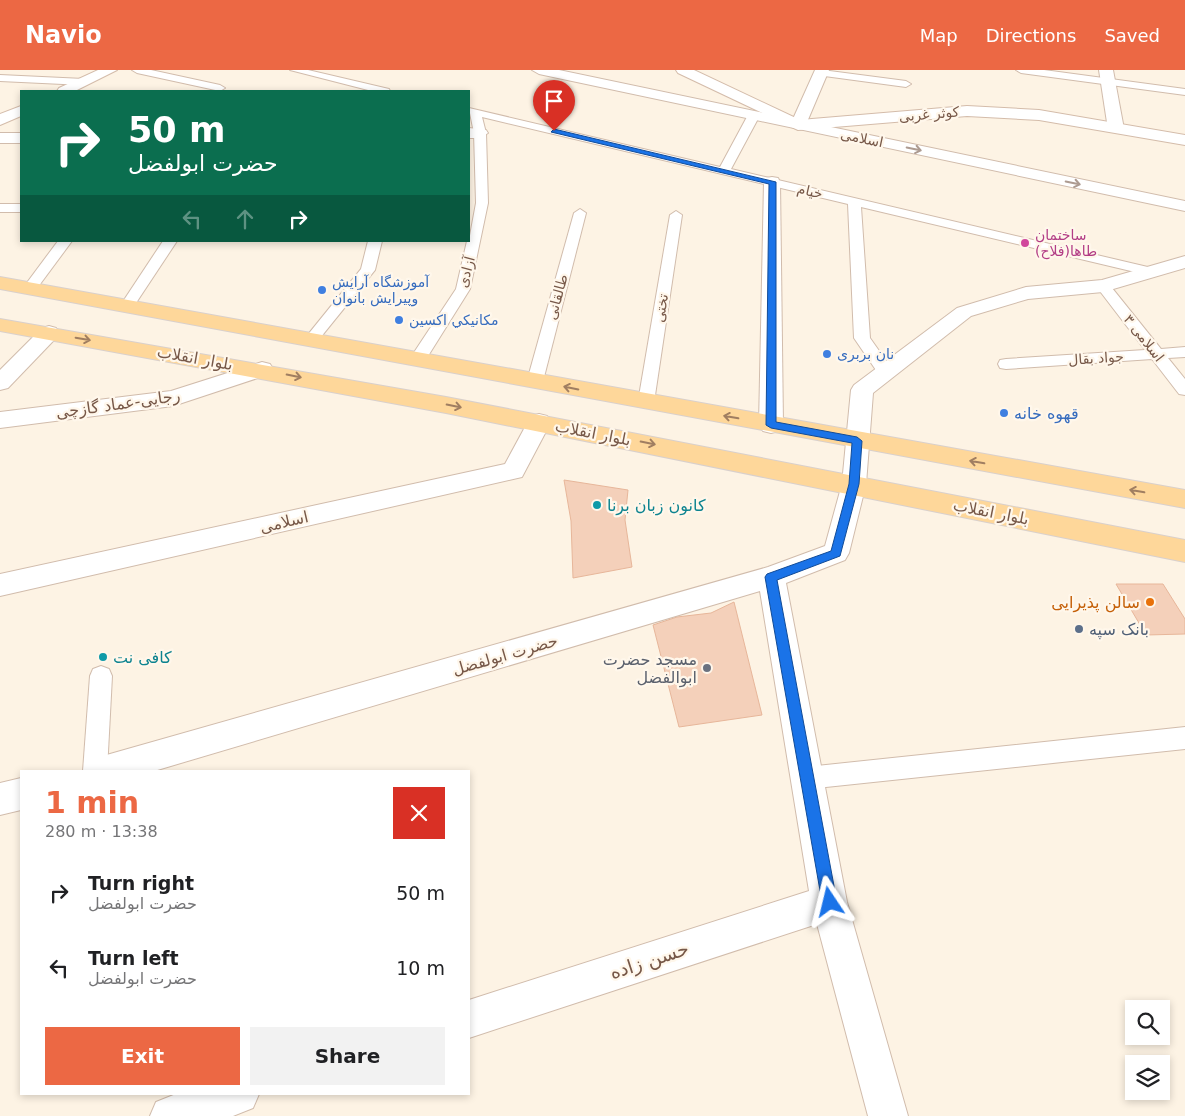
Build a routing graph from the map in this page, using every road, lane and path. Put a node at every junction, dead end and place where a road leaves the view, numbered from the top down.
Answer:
1 (110, 70) edge
2 (137, 70) edge
3 (295, 70) edge
4 (539, 70) edge
5 (683, 70) edge
6 (1021, 70) edge
7 (821, 71) edge
8 (1107, 76) edge
9 (0, 78) edge
10 (84, 82) junction
11 (906, 84) dead end
12 (220, 88) dead end
13 (66, 90) edge
14 (381, 90) edge
15 (1185, 92) edge
16 (20, 110) edge
17 (472, 112) edge
18 (754, 115) junction
19 (0, 120) edge
20 (798, 125) junction
21 (1116, 129) junction
22 (475, 133) edge
23 (0, 138) edge
24 (20, 138) edge
25 (1185, 140) edge
26 (724, 171) junction
27 (772, 182) junction
28 (854, 202) junction
29 (1185, 206) edge
30 (0, 208) edge
31 (20, 208) edge
32 (580, 213) dead end
33 (676, 215) dead end
34 (64, 242) edge
35 (169, 242) edge
36 (375, 242) edge
37 (1185, 262) edge
38 (1152, 272) junction
39 (0, 283) edge
40 (1103, 286) junction
41 (30, 288) junction
42 (127, 306) junction
43 (0, 325) edge
44 (48, 333) junction
45 (311, 340) junction
46 (1185, 352) edge
47 (1157, 353) junction
48 (417, 360) junction
49 (1006, 364) dead end
50 (262, 369) junction
51 (886, 372) junction
52 (535, 381) junction
53 (0, 383) edge
54 (1185, 390) edge
55 (646, 402) junction
56 (0, 420) edge
57 (539, 422) junction
58 (771, 425) junction
59 (857, 441) junction
60 (854, 484) junction
61 (1185, 499) edge
62 (1185, 551) edge
63 (771, 577) junction
64 (0, 585) edge
65 (101, 676) dead end
66 (1185, 738) edge
67 (96, 770) edge
68 (107, 770) edge
69 (807, 778) junction
70 (20, 794) edge
71 (0, 799) edge
72 (830, 902) junction
73 (470, 1019) edge
74 (236, 1095) edge
75 (170, 1116) edge
76 (888, 1116) edge

1 - 10 street
2 - 12 lane
3 - 14 lane
4 - 18 street, اسلامی
5 - 20 street
6 - 8 lane
7 - 11 lane
7 - 20 street
8 - 15 lane
8 - 21 street
9 - 10 lane
10 - 13 street
16 - 19 street
17 - 22 lane, آزادی
17 - 26 lane, خیام
18 - 20 street, اسلامی
18 - 26 lane
20 - 21 street, کوثر غربی
20 -> 29 street, اسلامی
21 - 25 street, کوثر غربی
22 - 48 lane, آزادی
23 - 24 street
26 - 27 lane, خیام
27 - 28 lane, خیام
27 - 58 street
28 - 38 lane, خیام
28 - 51 lane
30 - 31 lane
32 - 52 lane, طالقانی
33 - 55 lane, تختی
34 - 41 lane
35 - 42 lane
36 - 45 lane
37 - 38 street
38 - 40 street
39 - 41 main road
40 - 47 lane, اسلامی ۳
40 - 51 street
41 - 42 main road
42 - 45 main road
43 - 44 main road, بلوار انقلاب
44 -> 50 main road, بلوار انقلاب
44 - 53 street
45 - 48 main road
46 - 47 lane, جواد بقال
47 - 49 lane, جواد بقال
47 - 54 lane, اسلامی ۳
48 - 52 main road
50 - 56 street, رجایی-عماد گازچی
50 -> 57 main road, بلوار انقلاب
51 - 59 street
55 -> 52 main road
58 -> 55 main road
57 -> 60 main road, بلوار انقلاب
57 - 64 street, اسلامی
58 - 59 main road
59 - 60 street
61 -> 59 main road
60 - 62 main road, بلوار انقلاب
60 - 63 street, حضرت ابولفضل
63 - 68 street, حضرت ابولفضل
63 - 69 street
65 - 67 lane
66 - 69 lane
69 - 72 street
70 - 71 street
72 - 73 street, حسن زاده
72 - 76 street
74 - 75 street

